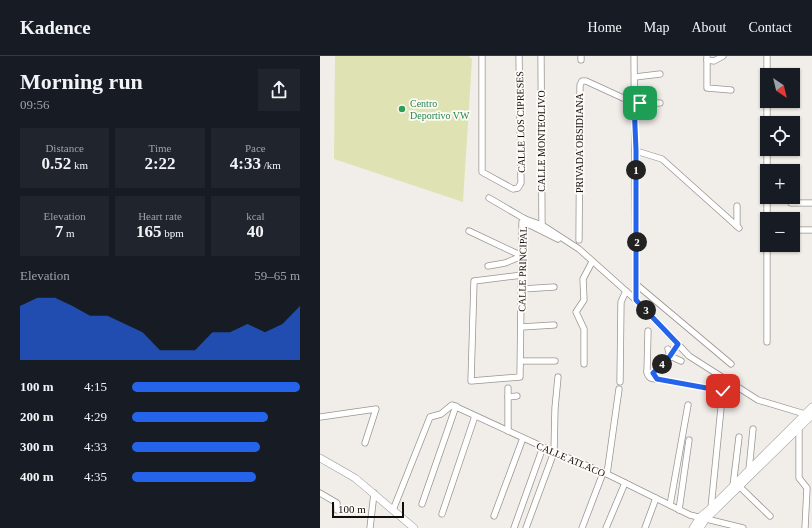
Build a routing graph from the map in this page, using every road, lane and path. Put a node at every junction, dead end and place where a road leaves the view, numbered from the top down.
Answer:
1 (482, 56) edge
2 (519, 56) edge
3 (541, 56) edge
4 (634, 56) edge
5 (724, 56) edge
6 (766, 56) edge
7 (707, 58) edge
8 (660, 74) dead end
9 (635, 76) junction
10 (731, 90) dead end
11 (634, 103) junction
12 (660, 103) dead end
13 (636, 150) junction
14 (489, 198) dead end
15 (800, 203) edge
16 (812, 203) edge
17 (737, 206) dead end
18 (525, 219) junction
19 (542, 225) junction
20 (800, 230) edge
21 (812, 230) edge
22 (469, 231) dead end
23 (558, 239) dead end
24 (579, 240) dead end
25 (516, 253) dead end
26 (522, 256) junction
27 (592, 262) junction
28 (488, 266) dead end
29 (522, 275) junction
30 (637, 284) junction
31 (554, 288) dead end
32 (523, 289) junction
33 (626, 292) junction
34 (636, 300) junction
35 (554, 325) dead end
36 (521, 327) junction
37 (648, 331) dead end
38 (767, 342) dead end
39 (678, 344) junction
40 (670, 352) junction
41 (521, 361) junction
42 (555, 361) dead end
43 (681, 361) dead end
44 (584, 364) dead end
45 (731, 364) dead end
46 (650, 372) junction
47 (558, 377) dead end
48 (620, 382) dead end
49 (508, 388) dead end
50 (620, 389) dead end
51 (723, 391) dead end
52 (517, 396) dead end
53 (508, 397) junction
54 (688, 405) dead end
55 (453, 406) junction
56 (812, 407) edge
57 (722, 408) dead end
58 (810, 415) edge
59 (475, 416) junction
60 (320, 418) edge
61 (753, 429) dead end
62 (799, 429) junction
63 (508, 431) junction
64 (739, 437) dead end
65 (523, 438) junction
66 (689, 440) dead end
67 (365, 443) dead end
68 (543, 447) junction
69 (554, 452) junction
70 (320, 458) edge
71 (605, 473) junction
72 (749, 473) junction
73 (625, 482) junction
74 (737, 487) junction
75 (320, 493) edge
76 (374, 493) junction
77 (656, 498) junction
78 (422, 504) dead end
79 (670, 505) junction
80 (711, 508) junction
81 (337, 510) dead end
82 (393, 510) junction
83 (679, 510) junction
84 (442, 514) dead end
85 (494, 516) dead end
86 (770, 516) dead end
87 (700, 524) edge
88 (370, 528) edge
89 (414, 528) edge
90 (514, 528) edge
91 (526, 528) edge
92 (582, 528) edge
93 (606, 528) edge
94 (645, 528) edge
95 (743, 528) edge
96 (805, 528) edge

1 - 2 street, CALLE LOS CIPRESES
3 - 19 street, CALLE MONTEOLIVO
4 - 9 street
5 - 7 street
6 - 38 street
7 - 10 street
8 - 9 street
9 - 11 street
11 - 12 street
11 - 13 street
11 - 24 street, PRIVADA OBSIDIANA
13 - 17 street
13 - 30 street
14 - 18 street
15 - 16 street
18 - 19 street, CALLE PRINCIPAL
18 - 26 street, CALLE PRINCIPAL
19 - 27 street, CALLE PRINCIPAL
20 - 21 street
22 - 26 street
23 - 32 street
25 - 26 street
26 - 28 street
26 - 29 street, CALLE PRINCIPAL
27 - 33 street, CALLE PRINCIPAL
27 - 44 street
29 - 32 street, CALLE PRINCIPAL
29 - 41 street, CALLE PRINCIPAL
30 - 34 street
30 - 45 street
31 - 32 street
32 - 36 street, CALLE PRINCIPAL
33 - 34 street, CALLE PRINCIPAL
33 - 48 street
34 - 39 street, CALLE PRINCIPAL
35 - 36 street
36 - 41 street, CALLE PRINCIPAL
37 - 46 street
39 - 40 street
39 - 58 street, CALLE PRINCIPAL
40 - 43 street
40 - 46 street
41 - 42 street
46 - 51 street
47 - 69 street
49 - 53 street
50 - 71 street
52 - 53 street
53 - 63 street
54 - 79 street
55 - 59 street, CALLE ATLACO
55 - 78 street
55 - 82 street
56 - 58 street
57 - 80 street
58 - 62 street
58 - 72 street
59 - 63 street, CALLE ATLACO
59 - 84 street
60 - 67 street
61 - 72 street
62 - 72 street
62 - 96 street
63 - 65 street, CALLE ATLACO
64 - 74 street
65 - 68 street, CALLE ATLACO
65 - 85 street
66 - 83 street
68 - 69 street, CALLE ATLACO
68 - 90 street
69 - 71 street, CALLE ATLACO
69 - 91 street
70 - 76 street
71 - 73 street, CALLE ATLACO
71 - 92 street
72 - 74 street
73 - 77 street, CALLE ATLACO
73 - 93 street
74 - 80 street
74 - 86 street
74 - 87 street
75 - 81 street
76 - 82 street
76 - 88 street
77 - 79 street, CALLE ATLACO
77 - 94 street
79 - 83 street, CALLE ATLACO
80 - 87 street
82 - 89 street
83 - 87 street, CALLE ATLACO
87 - 95 street, CALLE ATLACO

